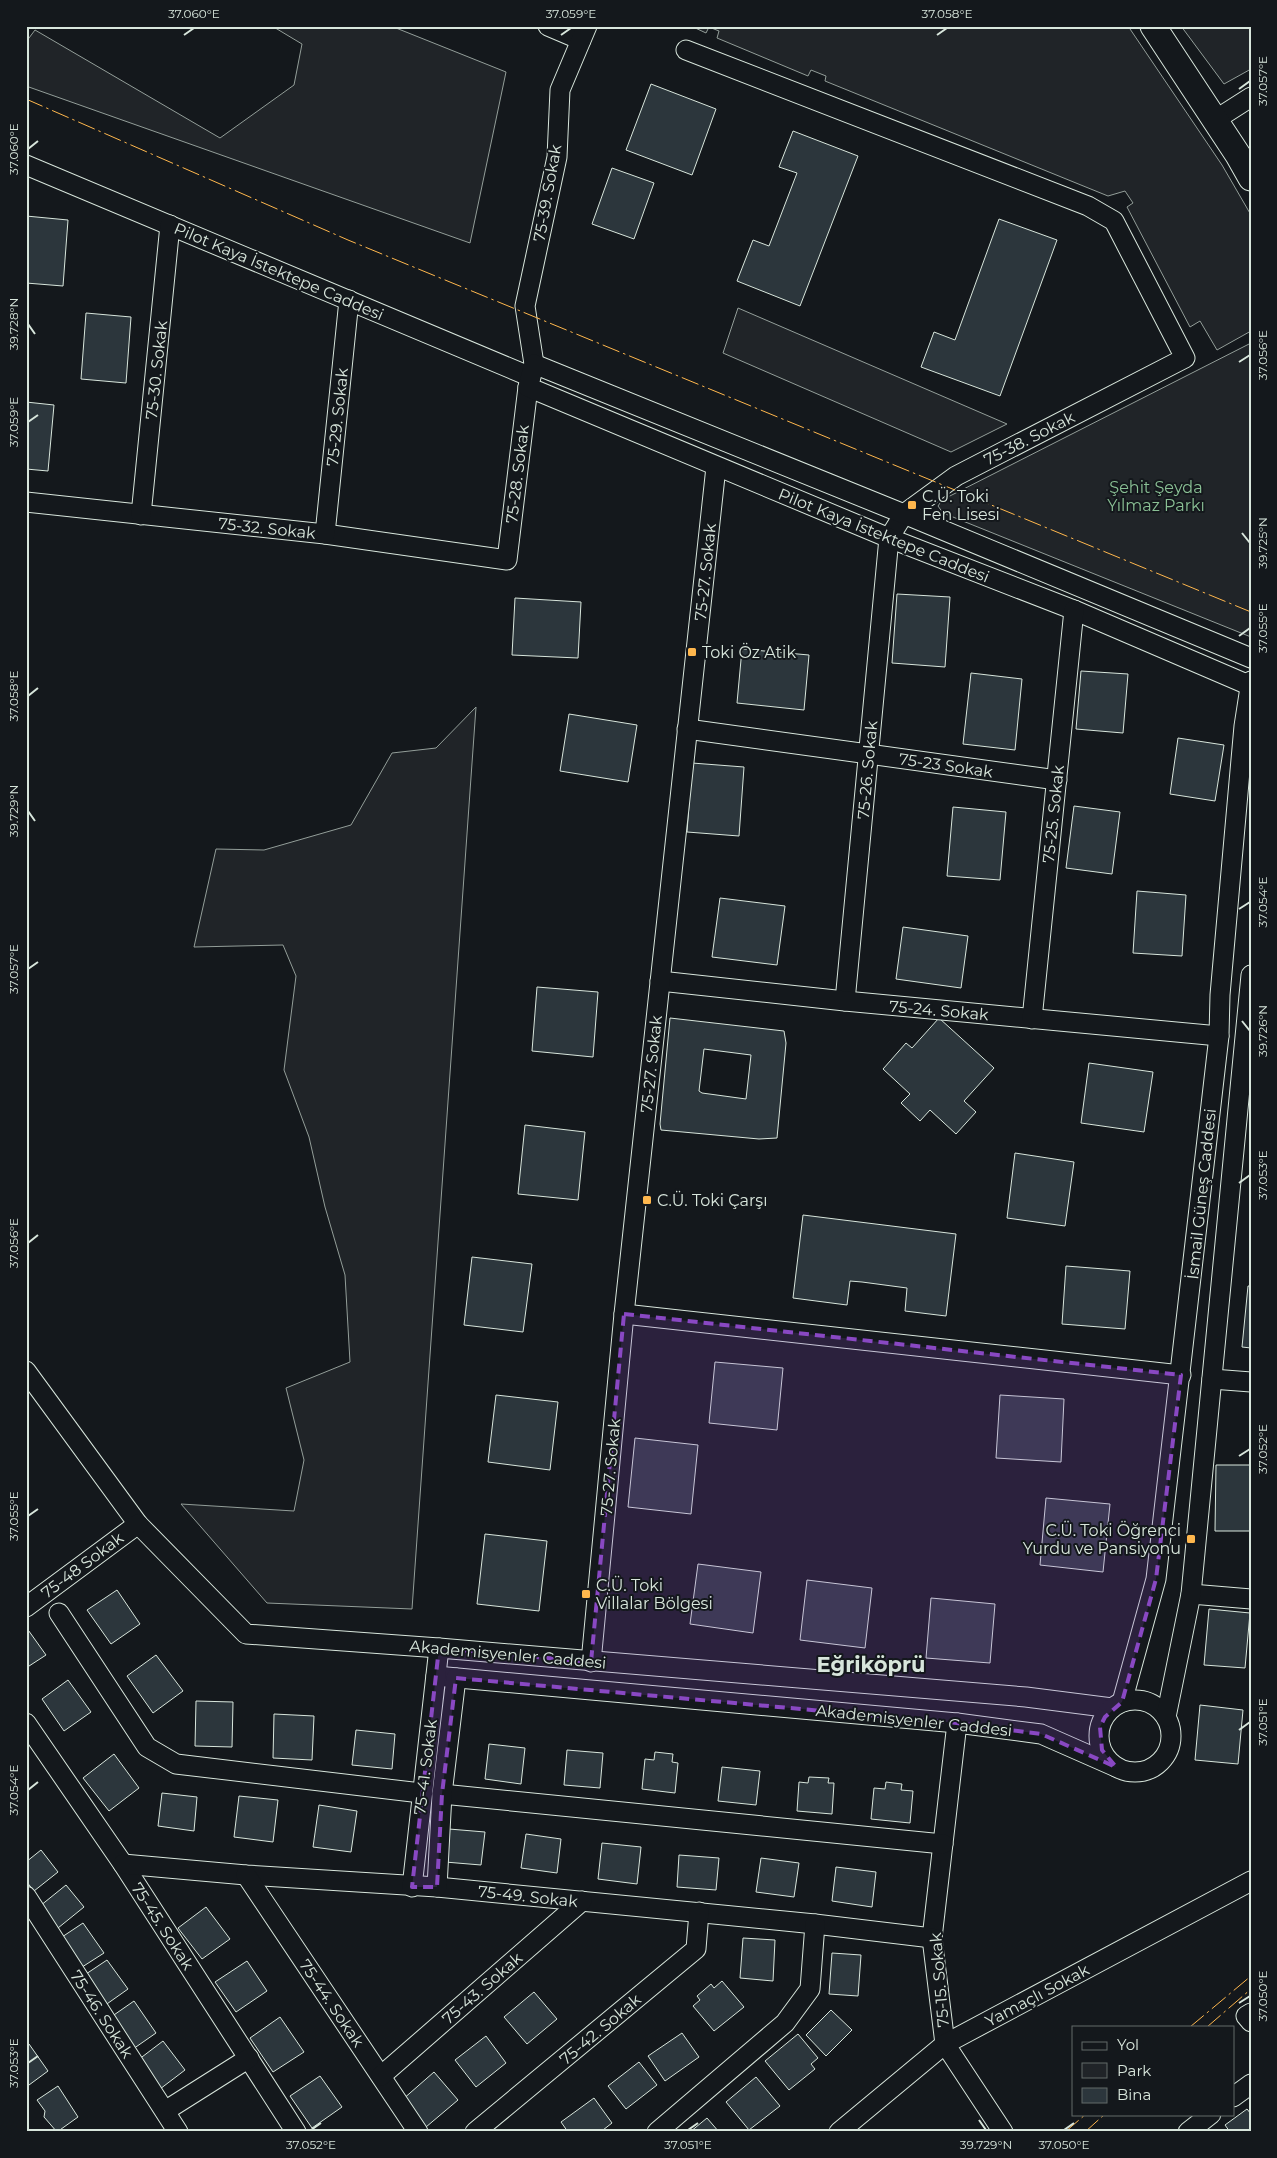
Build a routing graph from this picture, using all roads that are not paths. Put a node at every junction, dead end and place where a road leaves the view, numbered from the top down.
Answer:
1 (548, 26) edge
2 (1153, 26) edge
3 (584, 33) edge
4 (686, 50) dead end
5 (1251, 97) edge
6 (1215, 120) junction
7 (26, 166) edge
8 (1251, 178) edge
9 (170, 225) junction
10 (349, 300) junction
11 (531, 376) junction
12 (716, 467) junction
13 (26, 502) edge
14 (904, 514) junction
15 (141, 515) junction
16 (325, 534) junction
17 (888, 538) junction
18 (507, 560) joint
19 (1074, 610) junction
20 (1251, 658) edge
21 (1250, 684) edge
22 (688, 729) junction
23 (869, 754) junction
24 (1057, 780) junction
25 (1251, 975) edge
26 (660, 981) junction
27 (1220, 995) junction
28 (1250, 1000) edge
29 (845, 1001) junction
30 (1032, 1019) junction
31 (1219, 1036) junction
32 (624, 1314) junction
33 (26, 1371) edge
34 (1181, 1375) junction
35 (1212, 1379) junction
36 (1251, 1382) edge
37 (138, 1524) junction
38 (1191, 1594) junction
39 (1251, 1599) edge
40 (26, 1607) edge
41 (59, 1613) dead end
42 (439, 1648) junction
43 (592, 1662) junction
44 (436, 1676) junction
45 (456, 1678) junction
46 (1117, 1705) junction
47 (1166, 1717) junction
48 (957, 1722) junction
49 (26, 1723) edge
50 (1116, 1767) junction
51 (421, 1793) junction
52 (442, 1794) junction
53 (943, 1844) junction
54 (123, 1864) junction
55 (246, 1875) junction
56 (1251, 1881) edge
57 (412, 1886) junction
58 (437, 1887) junction
59 (26, 1896) edge
60 (582, 1901) junction
61 (699, 1912) junction
62 (815, 1924) junction
63 (932, 1938) junction
64 (945, 2044) junction
65 (249, 2058) junction
66 (381, 2076) junction
67 (1251, 2084) edge
68 (1234, 2096) edge
69 (165, 2111) junction
70 (1208, 2116) edge
71 (178, 2132) edge
72 (296, 2132) edge
73 (418, 2132) edge
74 (475, 2132) edge
75 (658, 2132) edge
76 (839, 2132) edge
77 (1003, 2132) edge
78 (1188, 2132) edge

1 - 3 street
2 - 6 main road
3 - 11 street, 75-39. Sokak
4 - 14 street, 75-38. Sokak
5 - 6 street
6 - 8 main road
7 - 9 street, Pilot Kaya İstektepe Caddesi
9 - 10 street, Pilot Kaya İstektepe Caddesi
9 - 15 street, 75-30. Sokak
10 - 11 street, Pilot Kaya İstektepe Caddesi
10 - 16 street, 75-29. Sokak
11 - 12 street, Pilot Kaya İstektepe Caddesi
11 - 14 street, Pilot Kaya İstektepe Caddesi
11 - 18 street, 75-28. Sokak
12 - 17 street, Pilot Kaya İstektepe Caddesi
12 - 22 street, 75-27. Sokak
13 - 15 street, 75-32. Sokak
14 - 17 street, 75-38. Sokak
14 - 20 street, Pilot Kaya İstektepe Caddesi
15 - 16 street, 75-32. Sokak
16 - 18 street, 75-32. Sokak
17 - 19 street, Pilot Kaya İstektepe Caddesi
17 - 23 street, 75-26. Sokak
19 - 21 street, Pilot Kaya İstektepe Caddesi
19 - 24 street, 75-25. Sokak
21 - 27 street, İsmail Güneş Caddesi
22 - 23 street, 75-23 Sokak
22 - 26 street, 75-27. Sokak
23 - 24 street, 75-23 Sokak
23 - 29 street, 75-26. Sokak
24 - 30 street, 75-25. Sokak
25 - 28 street, İsmail Güneş Caddesi
26 - 29 street, 75-24. Sokak
26 - 32 street, 75-27. Sokak
27 - 28 street
27 - 31 street, İsmail Güneş Caddesi
28 - 35 street, İsmail Güneş Caddesi
29 - 30 street, 75-24. Sokak
30 - 31 street, 75-24. Sokak
31 - 34 street, İsmail Güneş Caddesi
32 - 34 street
32 - 43 street, 75-27. Sokak
33 - 37 street, Akademisyenler Caddesi
34 - 46 street, İsmail Güneş Caddesi
35 - 36 street
35 - 38 street, İsmail Güneş Caddesi
37 - 40 street, 75-48 Sokak
37 - 42 street, Akademisyenler Caddesi
38 - 39 street
38 - 47 street, İsmail Güneş Caddesi
41 - 51 street
42 - 43 street, Akademisyenler Caddesi
42 - 44 street, 75-41. Sokak
43 - 46 street, Akademisyenler Caddesi
44 - 45 street, Akademisyenler Caddesi
44 - 51 street, 75-41. Sokak
45 - 48 street, Akademisyenler Caddesi
45 - 52 street, 75-41. Sokak
46 - 47 street
46 - 50 street
47 - 50 street
48 - 50 street, Akademisyenler Caddesi
48 - 53 street, 75-15. Sokak
49 - 54 street, 75-45. Sokak
51 - 57 street, 75-41. Sokak
52 - 53 street
52 - 58 street, 75-41. Sokak
53 - 63 street, 75-15. Sokak
54 - 55 street, 75-49. Sokak
54 - 65 street, 75-45. Sokak
55 - 57 street, 75-49. Sokak
55 - 66 street, 75-44. Sokak
56 - 64 street, Yamaçlı Sokak
57 - 58 street, 75-49. Sokak
58 - 60 street, 75-49. Sokak
59 - 69 street, 75-46. Sokak
60 - 61 street, 75-49. Sokak
60 - 66 street, 75-43. Sokak
61 - 62 street, 75-49. Sokak
61 - 74 street, 75-42. Sokak
62 - 63 street, 75-49. Sokak
62 - 75 street
63 - 64 street, 75-15. Sokak
64 - 76 street, Yamaçlı Sokak
64 - 77 street, 75-15. Sokak
65 - 69 street
65 - 72 street, 75-45. Sokak
66 - 73 street, 75-44. Sokak
67 - 68 street
69 - 71 street, 75-46. Sokak
70 - 78 street

